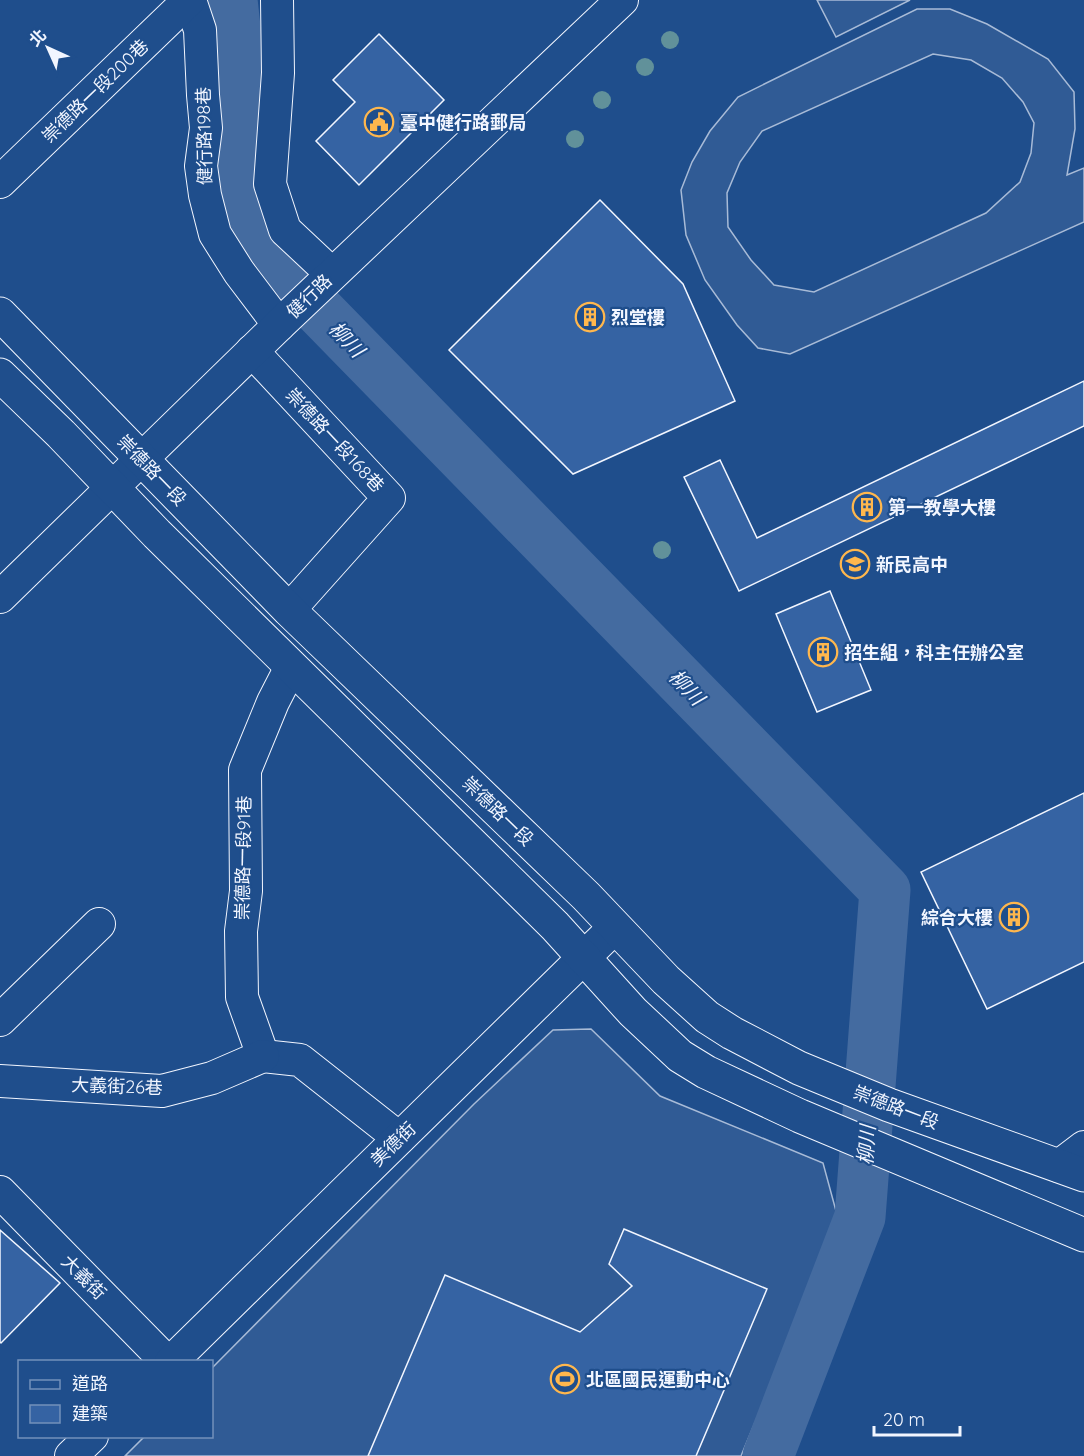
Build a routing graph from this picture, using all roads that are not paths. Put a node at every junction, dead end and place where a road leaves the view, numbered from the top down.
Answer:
1 (190, 0) edge
2 (277, 0) edge
3 (622, 0) edge
4 (0, 182) edge
5 (329, 278) junction
6 (0, 314) edge
7 (284, 320) junction
8 (252, 351) junction
9 (0, 375) edge
10 (140, 459) junction
11 (112, 488) junction
12 (0, 597) edge
13 (289, 610) junction
14 (291, 667) junction
15 (99, 924) dead end
16 (615, 927) junction
17 (584, 957) junction
18 (0, 1020) edge
19 (263, 1056) junction
20 (0, 1081) edge
21 (399, 1138) junction
22 (1076, 1163) edge
23 (0, 1192) edge
24 (1084, 1235) edge
25 (167, 1360) edge
26 (171, 1360) edge
27 (91, 1438) edge
28 (71, 1456) edge

1 - 4 street, 崇德路一段200巷
1 - 7 street, 健行路198巷
2 - 5 street
3 - 5 street, 健行路
5 - 7 street, 健行路
6 - 10 main road, 崇德路一段
7 - 8 street, 健行路
8 - 10 street, 健行路
8 - 13 street, 崇德路一段168巷
9 - 11 main road
10 - 11 street, 健行路
10 - 13 main road, 崇德路一段
11 - 12 street, 健行路
11 - 14 main road
13 - 16 main road, 崇德路一段
14 - 17 main road
14 - 19 street, 崇德路一段91巷
15 - 18 street
16 - 17 street, 美德街
16 - 22 main road, 崇德路一段
17 - 21 street, 美德街
17 - 24 main road
19 - 20 street, 大義街26巷
19 - 21 street
21 - 26 street, 美德街
23 - 25 street, 大義街
27 - 28 street

